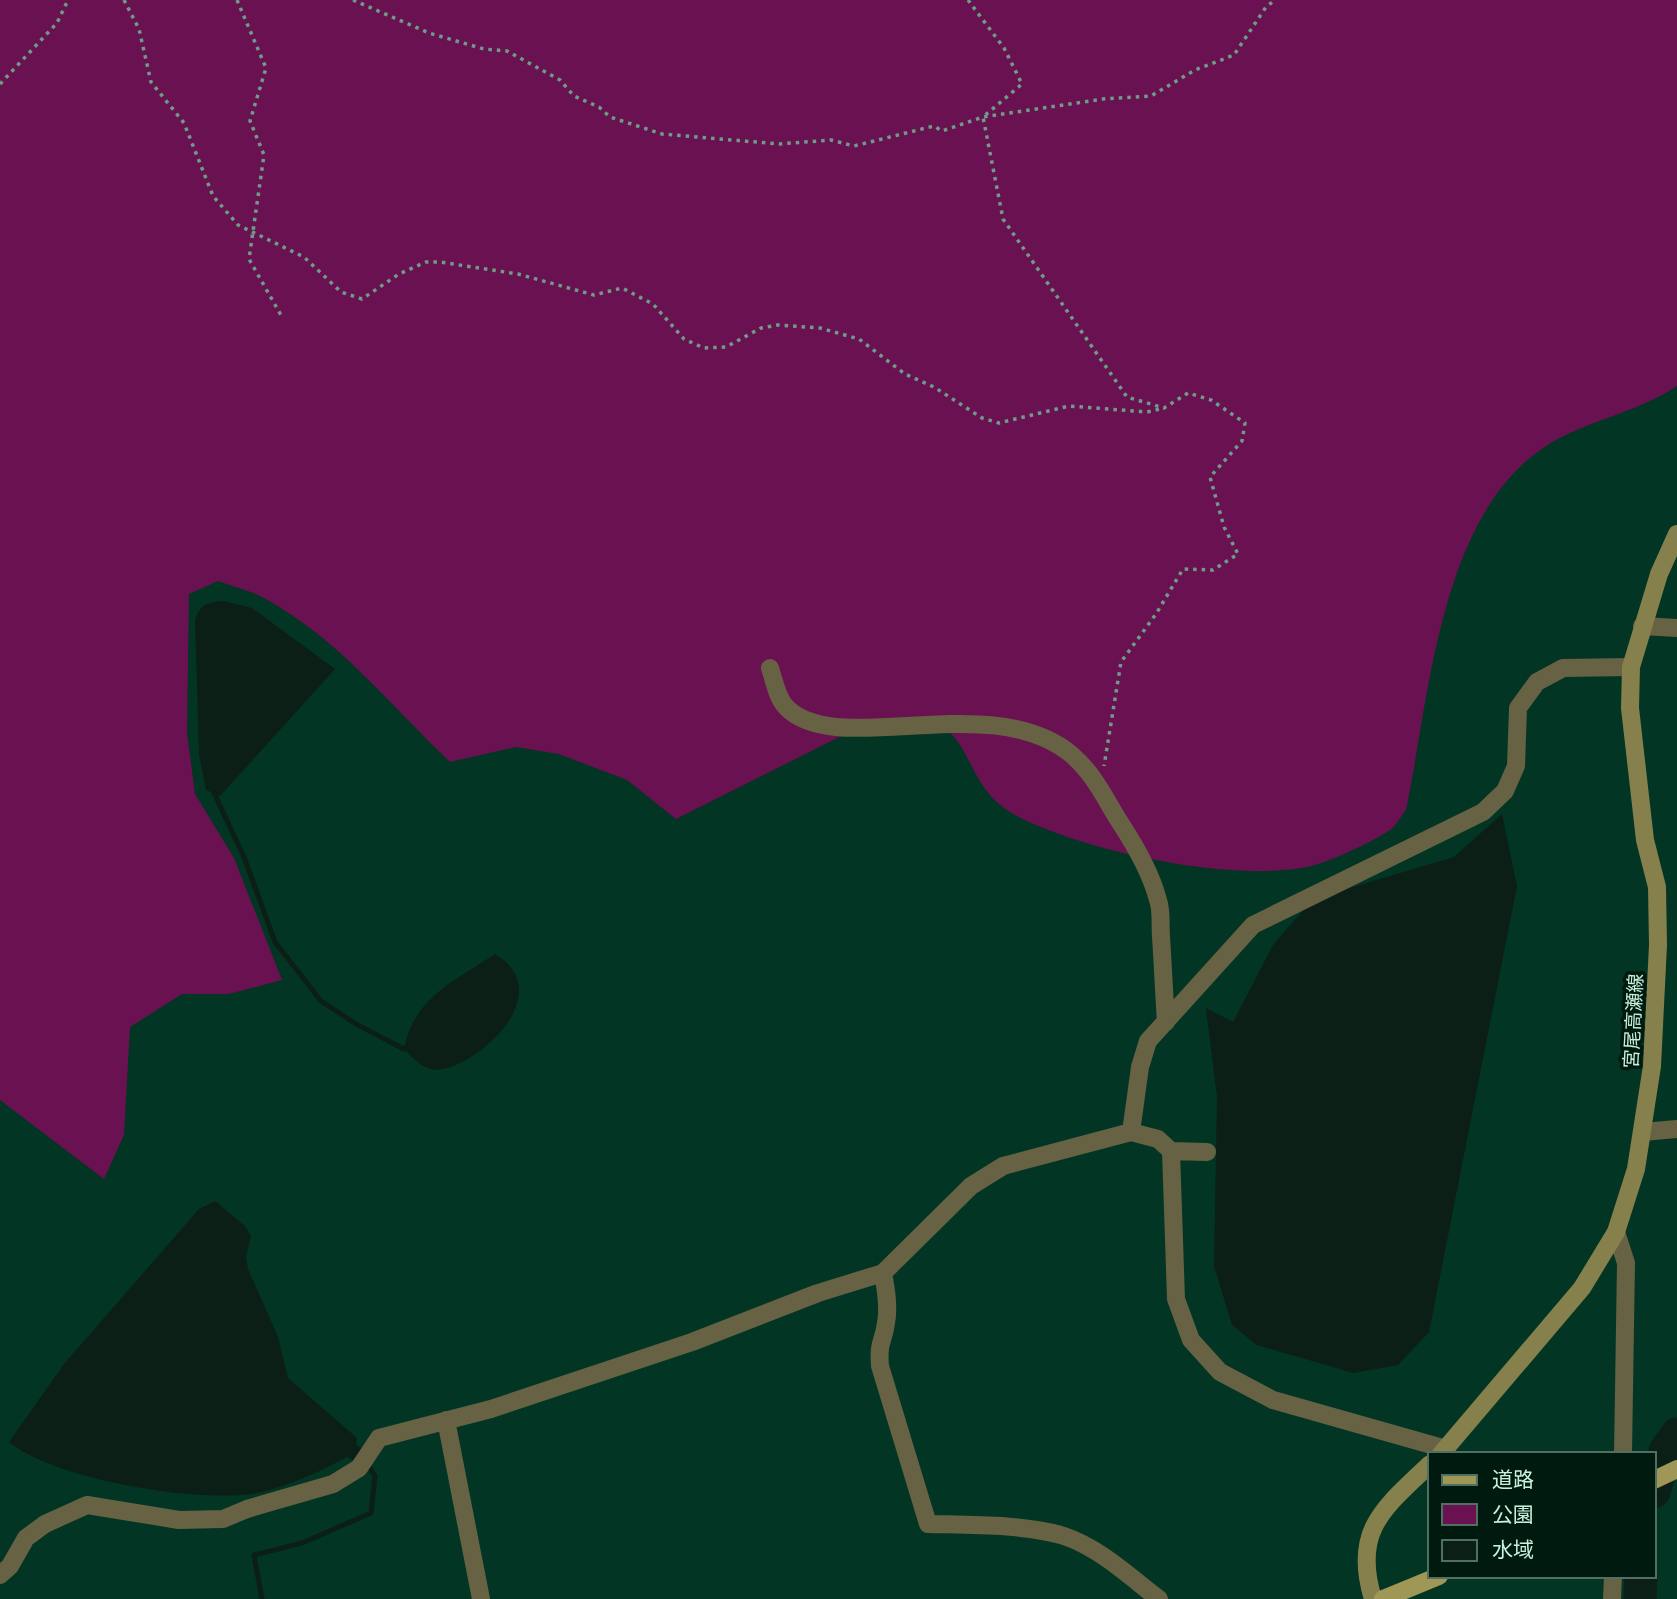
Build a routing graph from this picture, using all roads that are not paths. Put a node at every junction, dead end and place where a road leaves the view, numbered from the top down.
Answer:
1 (1677, 534) edge
2 (1642, 626) junction
3 (1677, 628) edge
4 (1631, 667) junction
5 (770, 668) dead end
6 (1166, 1022) junction
7 (1677, 1129) edge
8 (1131, 1132) junction
9 (1643, 1132) junction
10 (1171, 1152) junction
11 (1207, 1152) dead end
12 (1616, 1232) junction
13 (883, 1273) junction
14 (446, 1420) junction
15 (1443, 1451) edge
16 (1623, 1452) edge
17 (1428, 1466) edge
18 (1677, 1469) edge
19 (1656, 1479) edge
20 (0, 1575) edge
21 (1434, 1578) edge
22 (1613, 1578) edge
23 (481, 1599) edge
24 (1159, 1599) edge
25 (1373, 1599) edge
26 (1383, 1599) edge
27 (1612, 1599) edge

1 - 2 main road, 宮尾高瀬線
2 - 3 street
2 - 4 main road, 宮尾高瀬線
4 - 6 street
4 - 9 main road, 宮尾高瀬線
5 - 6 street
6 - 8 street
7 - 9 street
8 - 10 street
8 - 13 street
9 - 12 main road, 宮尾高瀬線
10 - 11 street
10 - 15 street
12 - 15 main road, 宮尾高瀬線
12 - 16 street
13 - 14 street
13 - 24 street
14 - 20 street
14 - 23 street
17 - 25 main road
18 - 19 main road
21 - 26 main road
22 - 27 street

